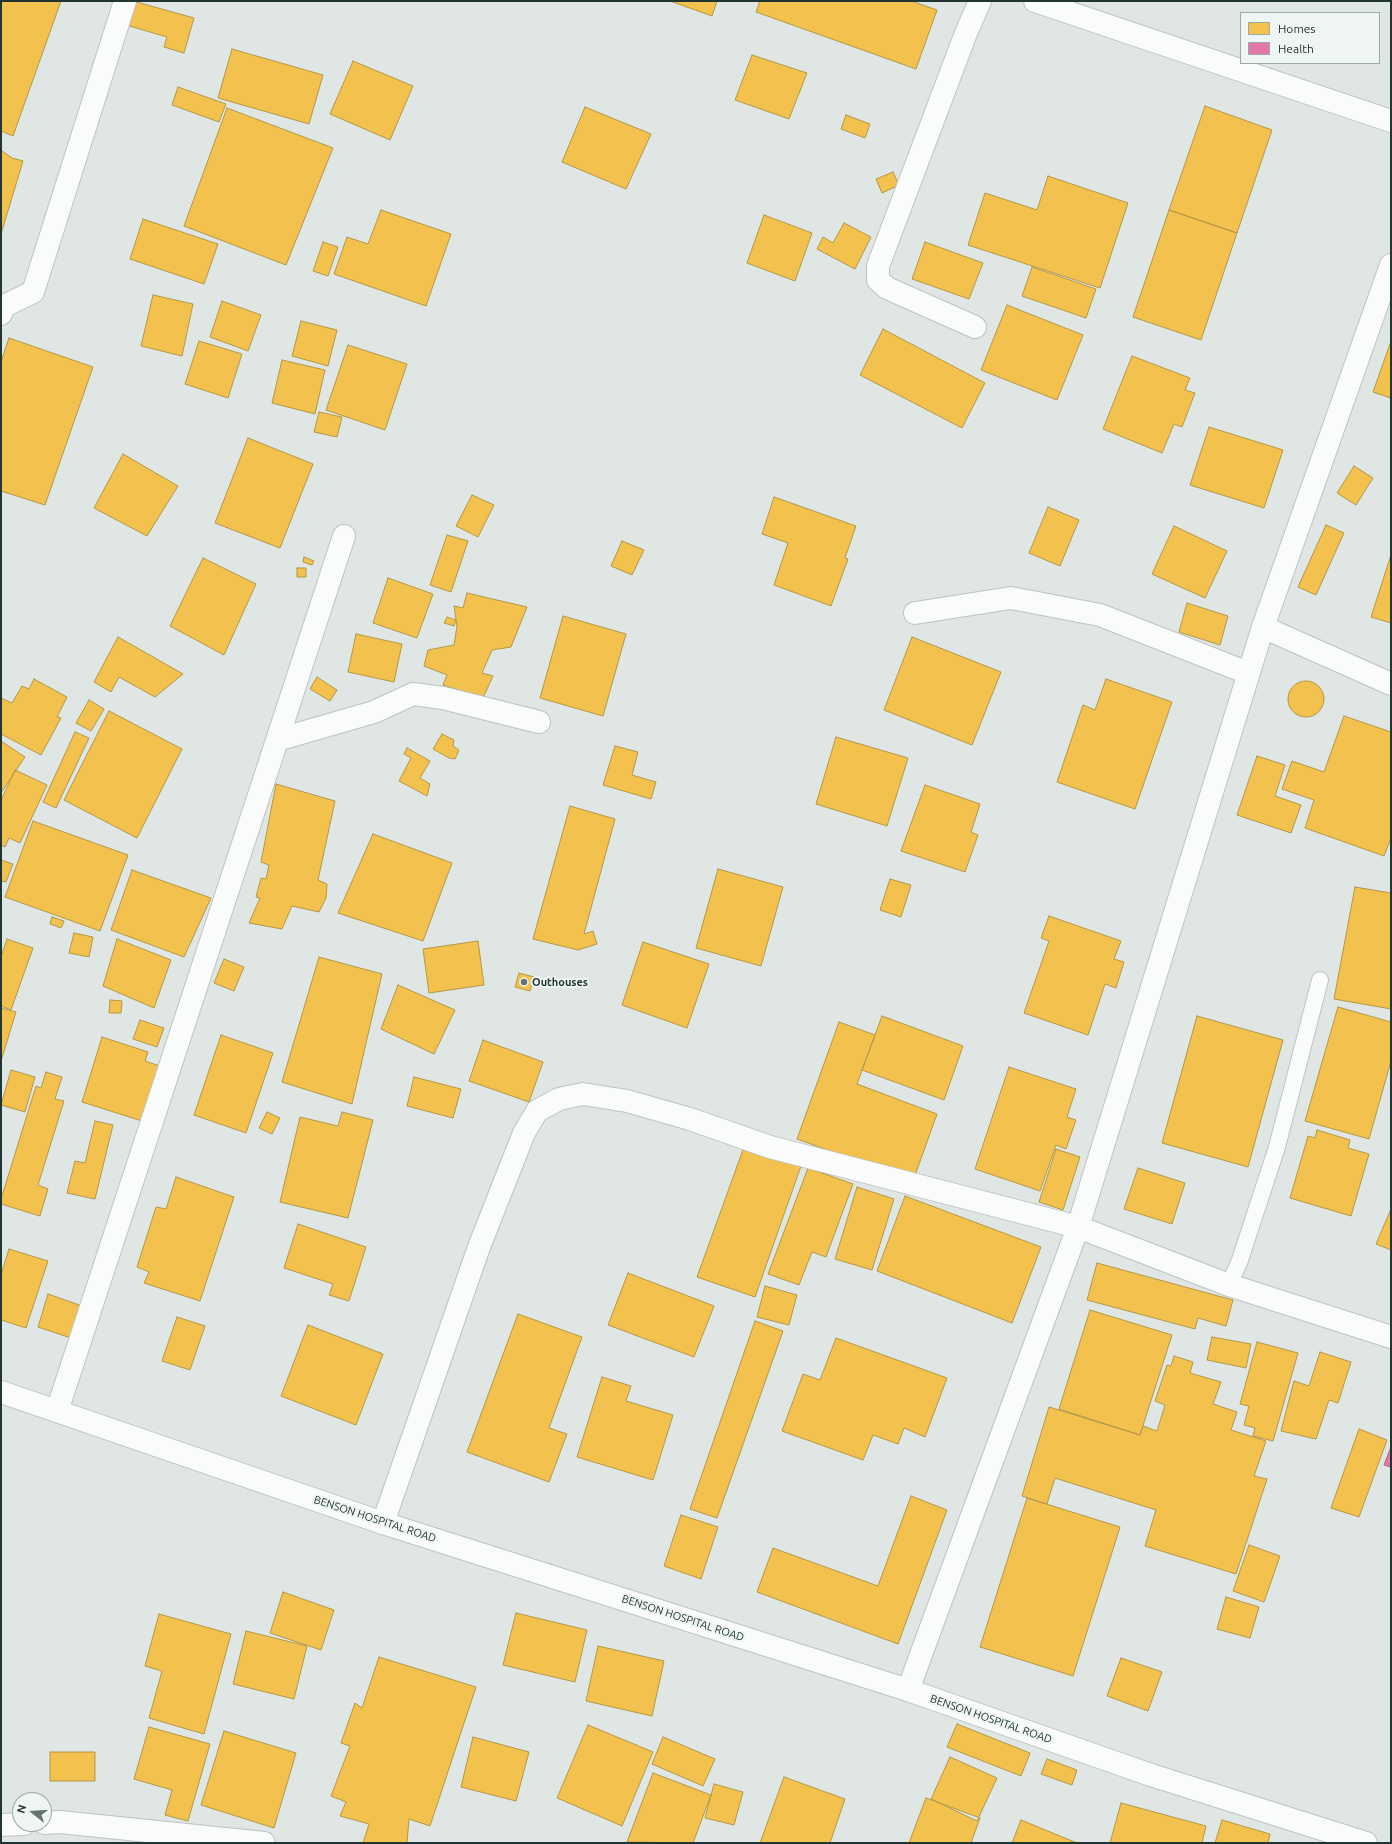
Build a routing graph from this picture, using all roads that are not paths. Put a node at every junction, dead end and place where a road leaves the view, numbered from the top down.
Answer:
1 (125, 1) edge
2 (980, 1) edge
3 (1035, 1) edge
4 (1391, 121) edge
5 (1391, 265) edge
6 (1, 314) edge
7 (975, 327) dead end
8 (344, 536) dead end
9 (915, 613) dead end
10 (1262, 627) junction
11 (1248, 673) junction
12 (1391, 684) edge
13 (539, 722) dead end
14 (277, 740) junction
15 (1320, 980) dead end
16 (1078, 1227) junction
17 (1229, 1285) junction
18 (1391, 1337) edge
19 (1, 1392) edge
20 (58, 1411) junction
21 (383, 1523) junction
22 (908, 1690) junction
23 (52, 1822) edge
24 (1, 1825) edge
25 (12, 1825) edge
26 (264, 1843) edge
27 (1366, 1843) edge

1 - 6 street
2 - 7 street
3 - 4 street
5 - 10 street
8 - 14 street
9 - 11 street
10 - 11 street
10 - 12 street
11 - 16 street
13 - 14 street
14 - 20 street
15 - 17 lane
16 - 17 street
16 - 21 street
16 - 22 street
17 - 18 street
19 - 20 street, BENSON HOSPITAL ROAD
20 - 21 street, BENSON HOSPITAL ROAD
21 - 22 street, BENSON HOSPITAL ROAD
22 - 27 street, BENSON HOSPITAL ROAD
23 - 26 street
24 - 25 street

